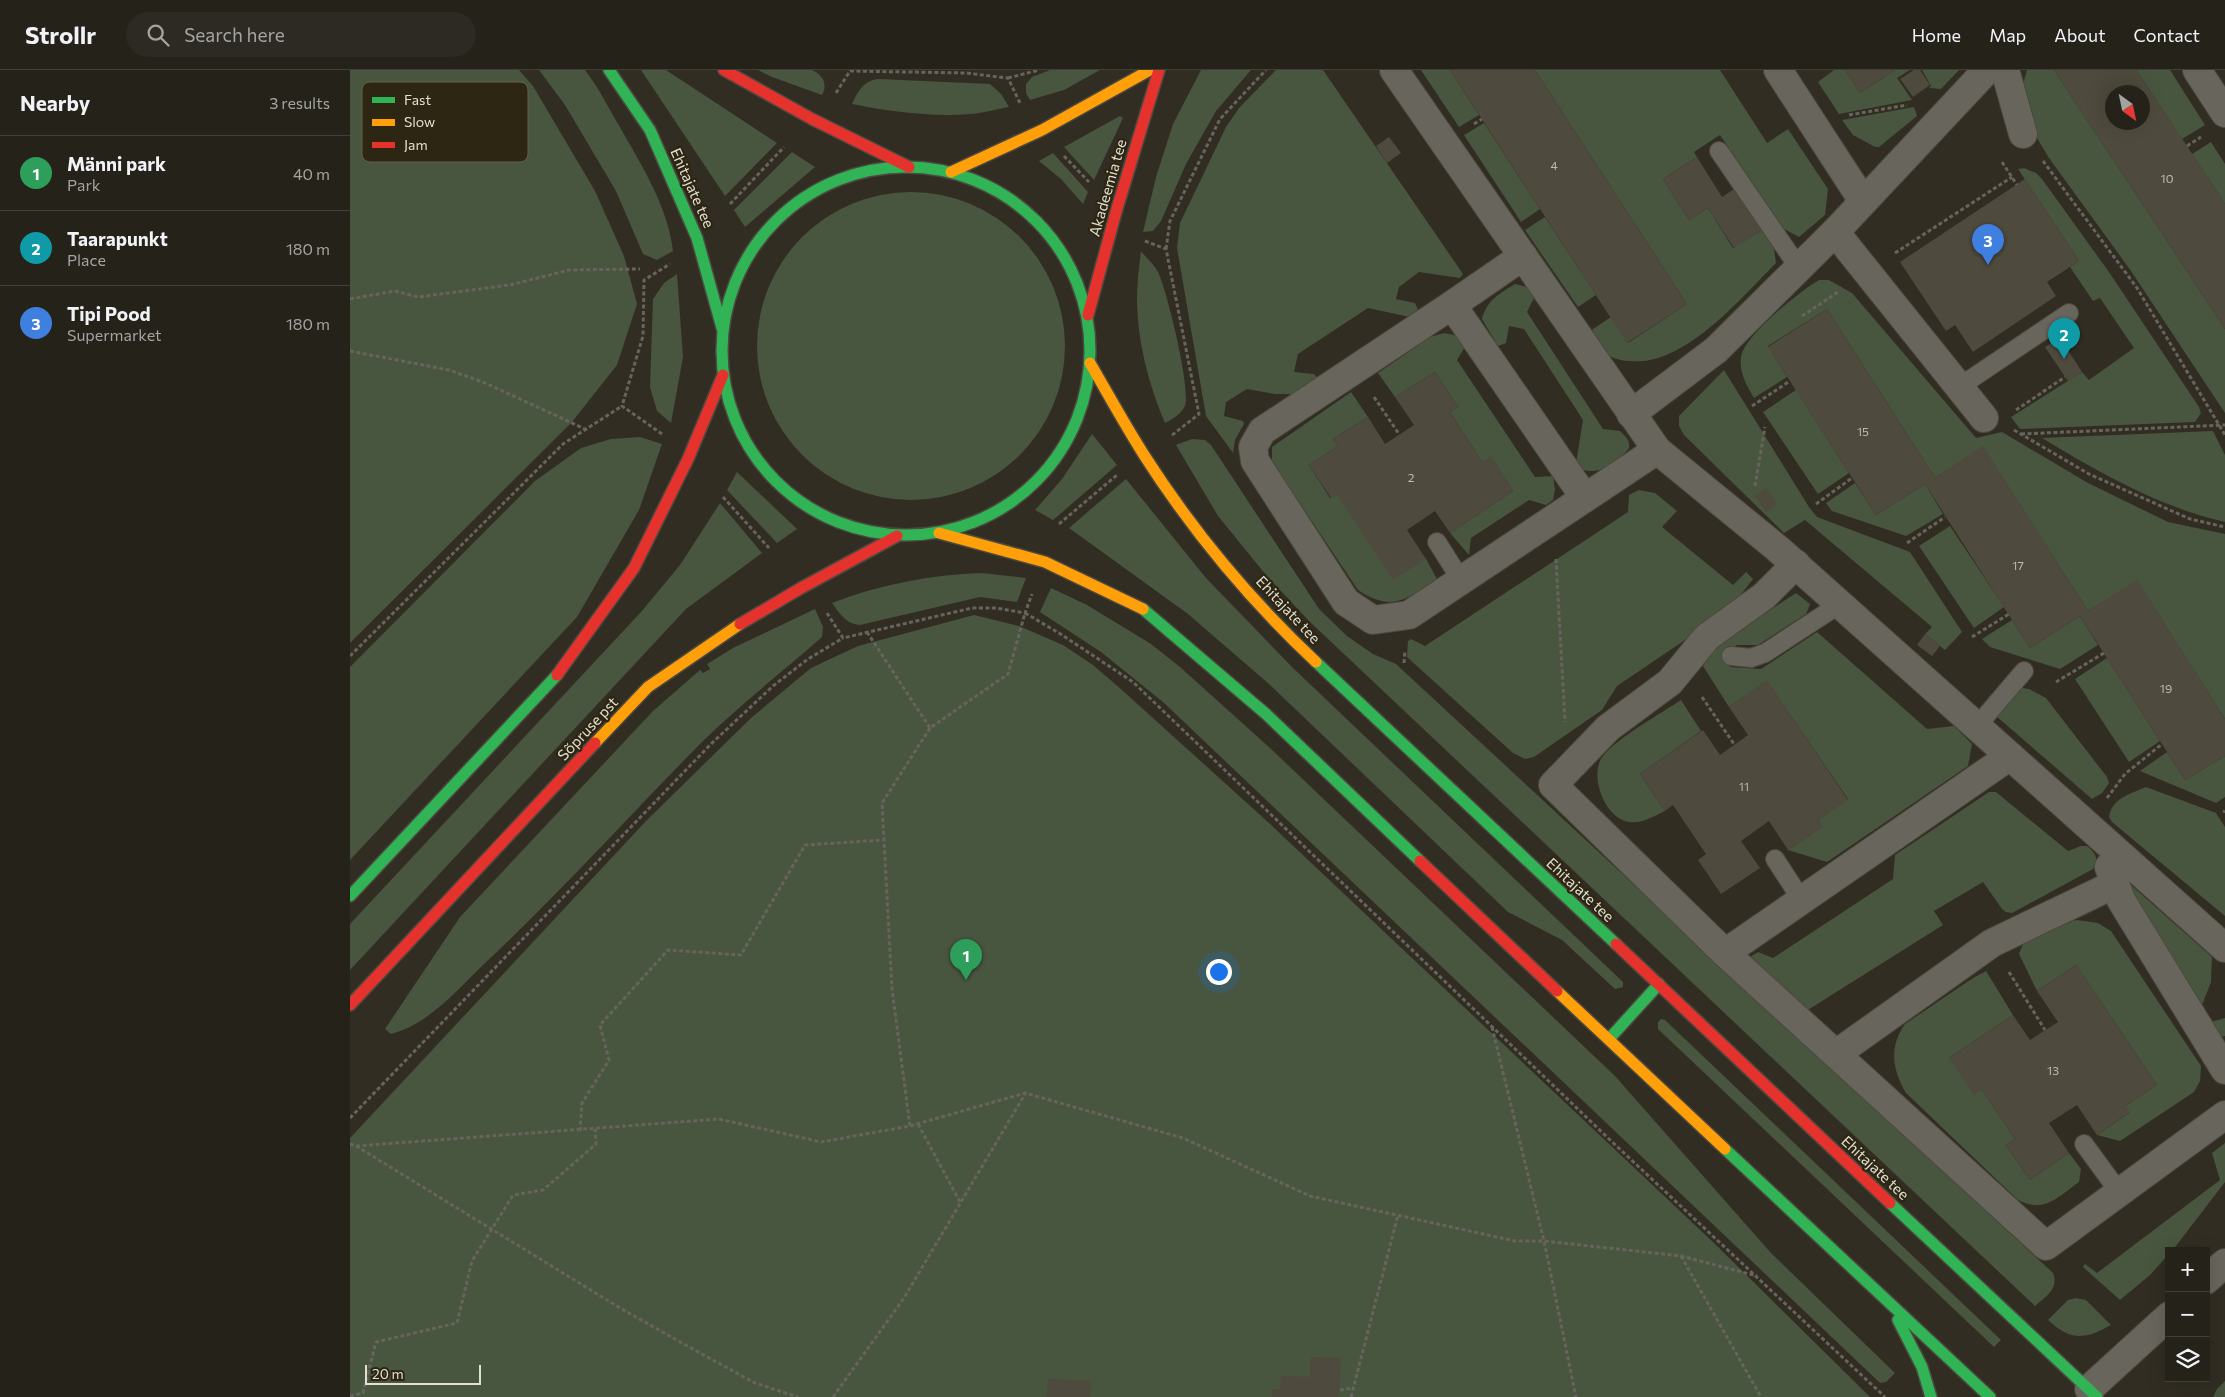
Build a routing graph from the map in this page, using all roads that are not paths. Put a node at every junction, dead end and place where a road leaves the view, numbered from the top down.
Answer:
1 (609, 70) edge
2 (724, 70) edge
3 (1150, 70) edge
4 (1159, 70) edge
5 (1394, 70) edge
6 (1778, 70) edge
7 (1987, 70) edge
8 (2005, 70) edge
9 (2197, 70) edge
10 (2225, 113) edge
11 (2023, 134) road end
12 (1719, 151) dead end
13 (909, 166) junction
14 (951, 172) junction
15 (1863, 201) junction
16 (1835, 232) junction
17 (1523, 256) junction
18 (1799, 268) junction
19 (1452, 306) junction
20 (2069, 313) dead end
21 (1088, 315) junction
22 (722, 330) junction
23 (1090, 363) junction
24 (723, 375) junction
25 (1959, 387) junction
26 (1631, 414) junction
27 (1991, 420) road end
28 (1657, 450) junction
29 (1585, 498) junction
30 (939, 533) junction
31 (897, 536) junction
32 (1437, 542) dead end
33 (1796, 564) junction
34 (1461, 580) junction
35 (1840, 604) junction
36 (1731, 656) dead end
37 (2024, 670) dead end
38 (1978, 725) junction
39 (2010, 756) junction
40 (2099, 835) junction
41 (1774, 859) dead end
42 (2115, 884) junction
43 (350, 896) edge
44 (1801, 899) junction
45 (2225, 948) edge
46 (1725, 953) junction
47 (1659, 984) junction
48 (350, 1005) edge
49 (1609, 1039) junction
50 (1836, 1054) junction
51 (2225, 1070) edge
52 (2225, 1115) edge
53 (2084, 1144) dead end
54 (2119, 1192) junction
55 (2225, 1262) edge
56 (2210, 1276) edge
57 (1888, 1301) junction
58 (2165, 1320) edge
59 (2089, 1394) edge
60 (1931, 1397) edge
61 (1990, 1397) edge

1 - 22 main road, Ehitajate tee
2 - 13 main road
3 - 14 main road
4 - 21 main road, Akadeemia tee
5 - 17 street
6 - 15 street
7 - 15 street
8 - 11 street
9 - 10 street
12 - 18 lane
13 - 14 main road
13 - 22 main road
14 - 21 main road
15 - 16 street
16 - 18 street
16 - 25 street
17 - 19 street
17 - 26 street
18 - 26 street
19 - 29 street
19 - 34 street
20 - 25 lane
21 - 23 main road
22 - 24 main road
23 - 30 main road
23 - 47 main road, Ehitajate tee
24 - 31 main road
24 - 43 main road
25 - 27 street
26 - 28 street
28 - 29 street
28 - 33 street
29 - 34 street
30 - 31 main road
30 - 49 main road
31 - 48 main road, Sõpruse pst
32 - 34 lane
33 - 35 street
33 - 46 street
35 - 36 lane
35 - 38 street
37 - 38 lane
38 - 39 street
39 - 40 street
39 - 44 street
40 - 42 street
40 - 45 street
41 - 44 lane
42 - 50 street
42 - 51 street
44 - 46 street
46 - 50 street
47 - 49 main road
47 - 59 main road, Ehitajate tee
49 - 57 main road
50 - 54 street
52 - 54 street
53 - 54 lane
55 - 56 street
57 - 60 main road
57 - 61 main road
58 - 59 street

